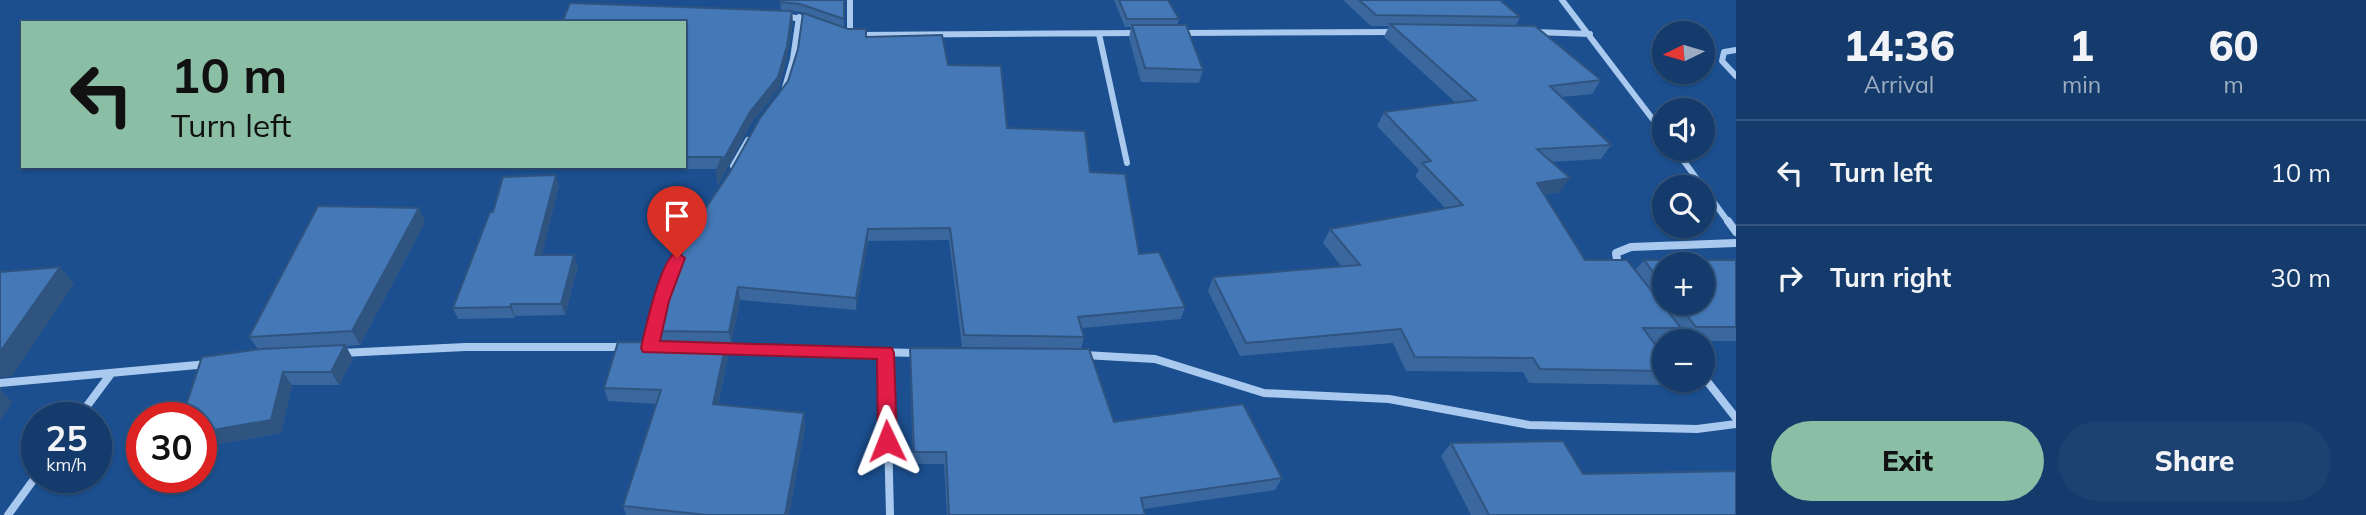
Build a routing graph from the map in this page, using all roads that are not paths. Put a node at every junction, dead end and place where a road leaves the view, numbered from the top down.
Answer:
1 (850, 0) edge
2 (1562, 0) edge
3 (773, 15) edge
4 (799, 17) junction
5 (825, 26) edge
6 (838, 31) edge
7 (1405, 32) edge
8 (1521, 32) edge
9 (1153, 33) edge
10 (1180, 33) edge
11 (1099, 34) junction
12 (1590, 34) junction
13 (850, 35) junction
14 (1736, 50) edge
15 (1736, 76) edge
16 (777, 102) edge
17 (1652, 118) edge
18 (751, 135) edge
19 (1684, 161) edge
20 (1127, 163) dead end
21 (732, 170) edge
22 (697, 223) edge
23 (1736, 232) edge
24 (1736, 243) edge
25 (1625, 276) edge
26 (650, 348) junction
27 (663, 348) edge
28 (705, 349) edge
29 (326, 353) edge
30 (886, 353) junction
31 (925, 353) edge
32 (1071, 355) edge
33 (220, 362) edge
34 (110, 375) junction
35 (0, 383) edge
36 (1715, 391) edge
37 (90, 402) edge
38 (1736, 418) edge
39 (1736, 424) edge
40 (24, 493) edge
41 (8, 515) edge
42 (890, 515) edge

1 - 13 street
2 - 12 street
3 - 4 street
4 - 5 street
4 - 16 street
6 - 13 street
7 - 10 street
8 - 12 street
9 - 11 street
11 - 13 street
11 - 20 street
12 - 17 street
14 - 15 street
18 - 21 street
19 - 23 street
22 - 26 street
24 - 25 street
26 - 27 street
26 - 29 street
28 - 30 street
30 - 31 street
30 - 42 street
32 - 39 street
33 - 34 street
34 - 35 street
34 - 37 street
36 - 38 street
40 - 41 street

